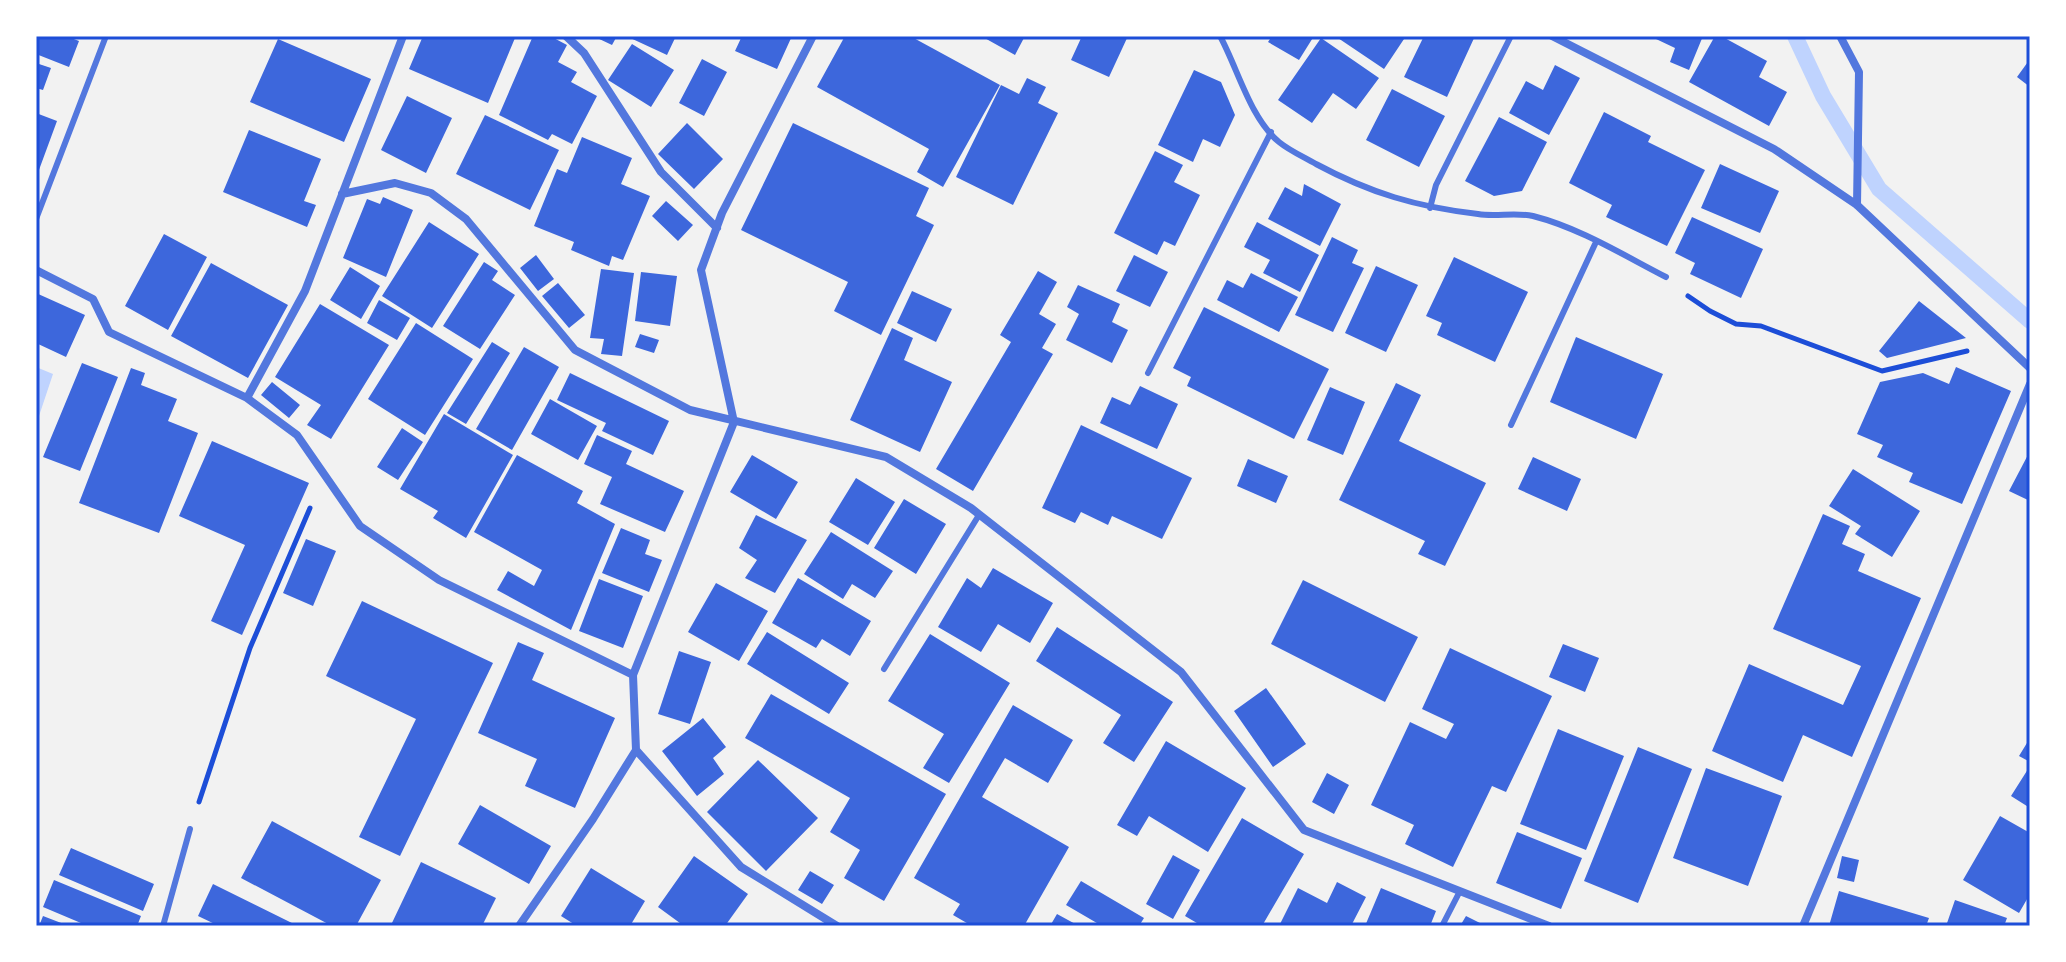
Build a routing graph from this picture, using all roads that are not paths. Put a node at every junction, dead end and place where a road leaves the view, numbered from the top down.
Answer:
1 (106, 36) edge
2 (403, 36) edge
3 (566, 36) edge
4 (813, 36) edge
5 (1220, 36) edge
6 (1511, 36) edge
7 (1552, 36) edge
8 (1840, 36) edge
9 (1271, 132) junction
10 (342, 194) junction
11 (1857, 205) junction
12 (1430, 208) junction
13 (36, 219) edge
14 (717, 228) junction
15 (1596, 242) junction
16 (36, 270) edge
17 (1666, 277) road end
18 (2030, 356) edge
19 (2026, 366) edge
20 (1148, 373) dead end
21 (2030, 384) edge
22 (247, 398) junction
23 (734, 422) junction
24 (1511, 425) dead end
25 (979, 515) junction
26 (884, 669) dead end
27 (633, 675) junction
28 (636, 750) junction
29 (190, 829) road end
30 (1460, 891) junction
31 (163, 926) edge
32 (519, 926) edge
33 (837, 926) edge
34 (1442, 926) edge
35 (1549, 926) edge
36 (1803, 926) edge

1 - 13 lane
2 - 10 street
3 - 14 street
4 - 14 street
5 - 9 lane
6 - 12 lane
7 - 11 street
8 - 11 street
9 - 12 lane
9 - 20 lane
10 - 22 street
10 - 23 street
11 - 19 street
12 - 15 lane
14 - 23 street
15 - 17 lane
15 - 24 lane
16 - 22 street
18 - 19 street
21 - 36 street
22 - 27 street
23 - 25 street
23 - 27 street
25 - 26 lane
25 - 30 street
27 - 28 street
28 - 32 street
28 - 33 street
29 - 31 lane
30 - 34 lane
30 - 35 street

